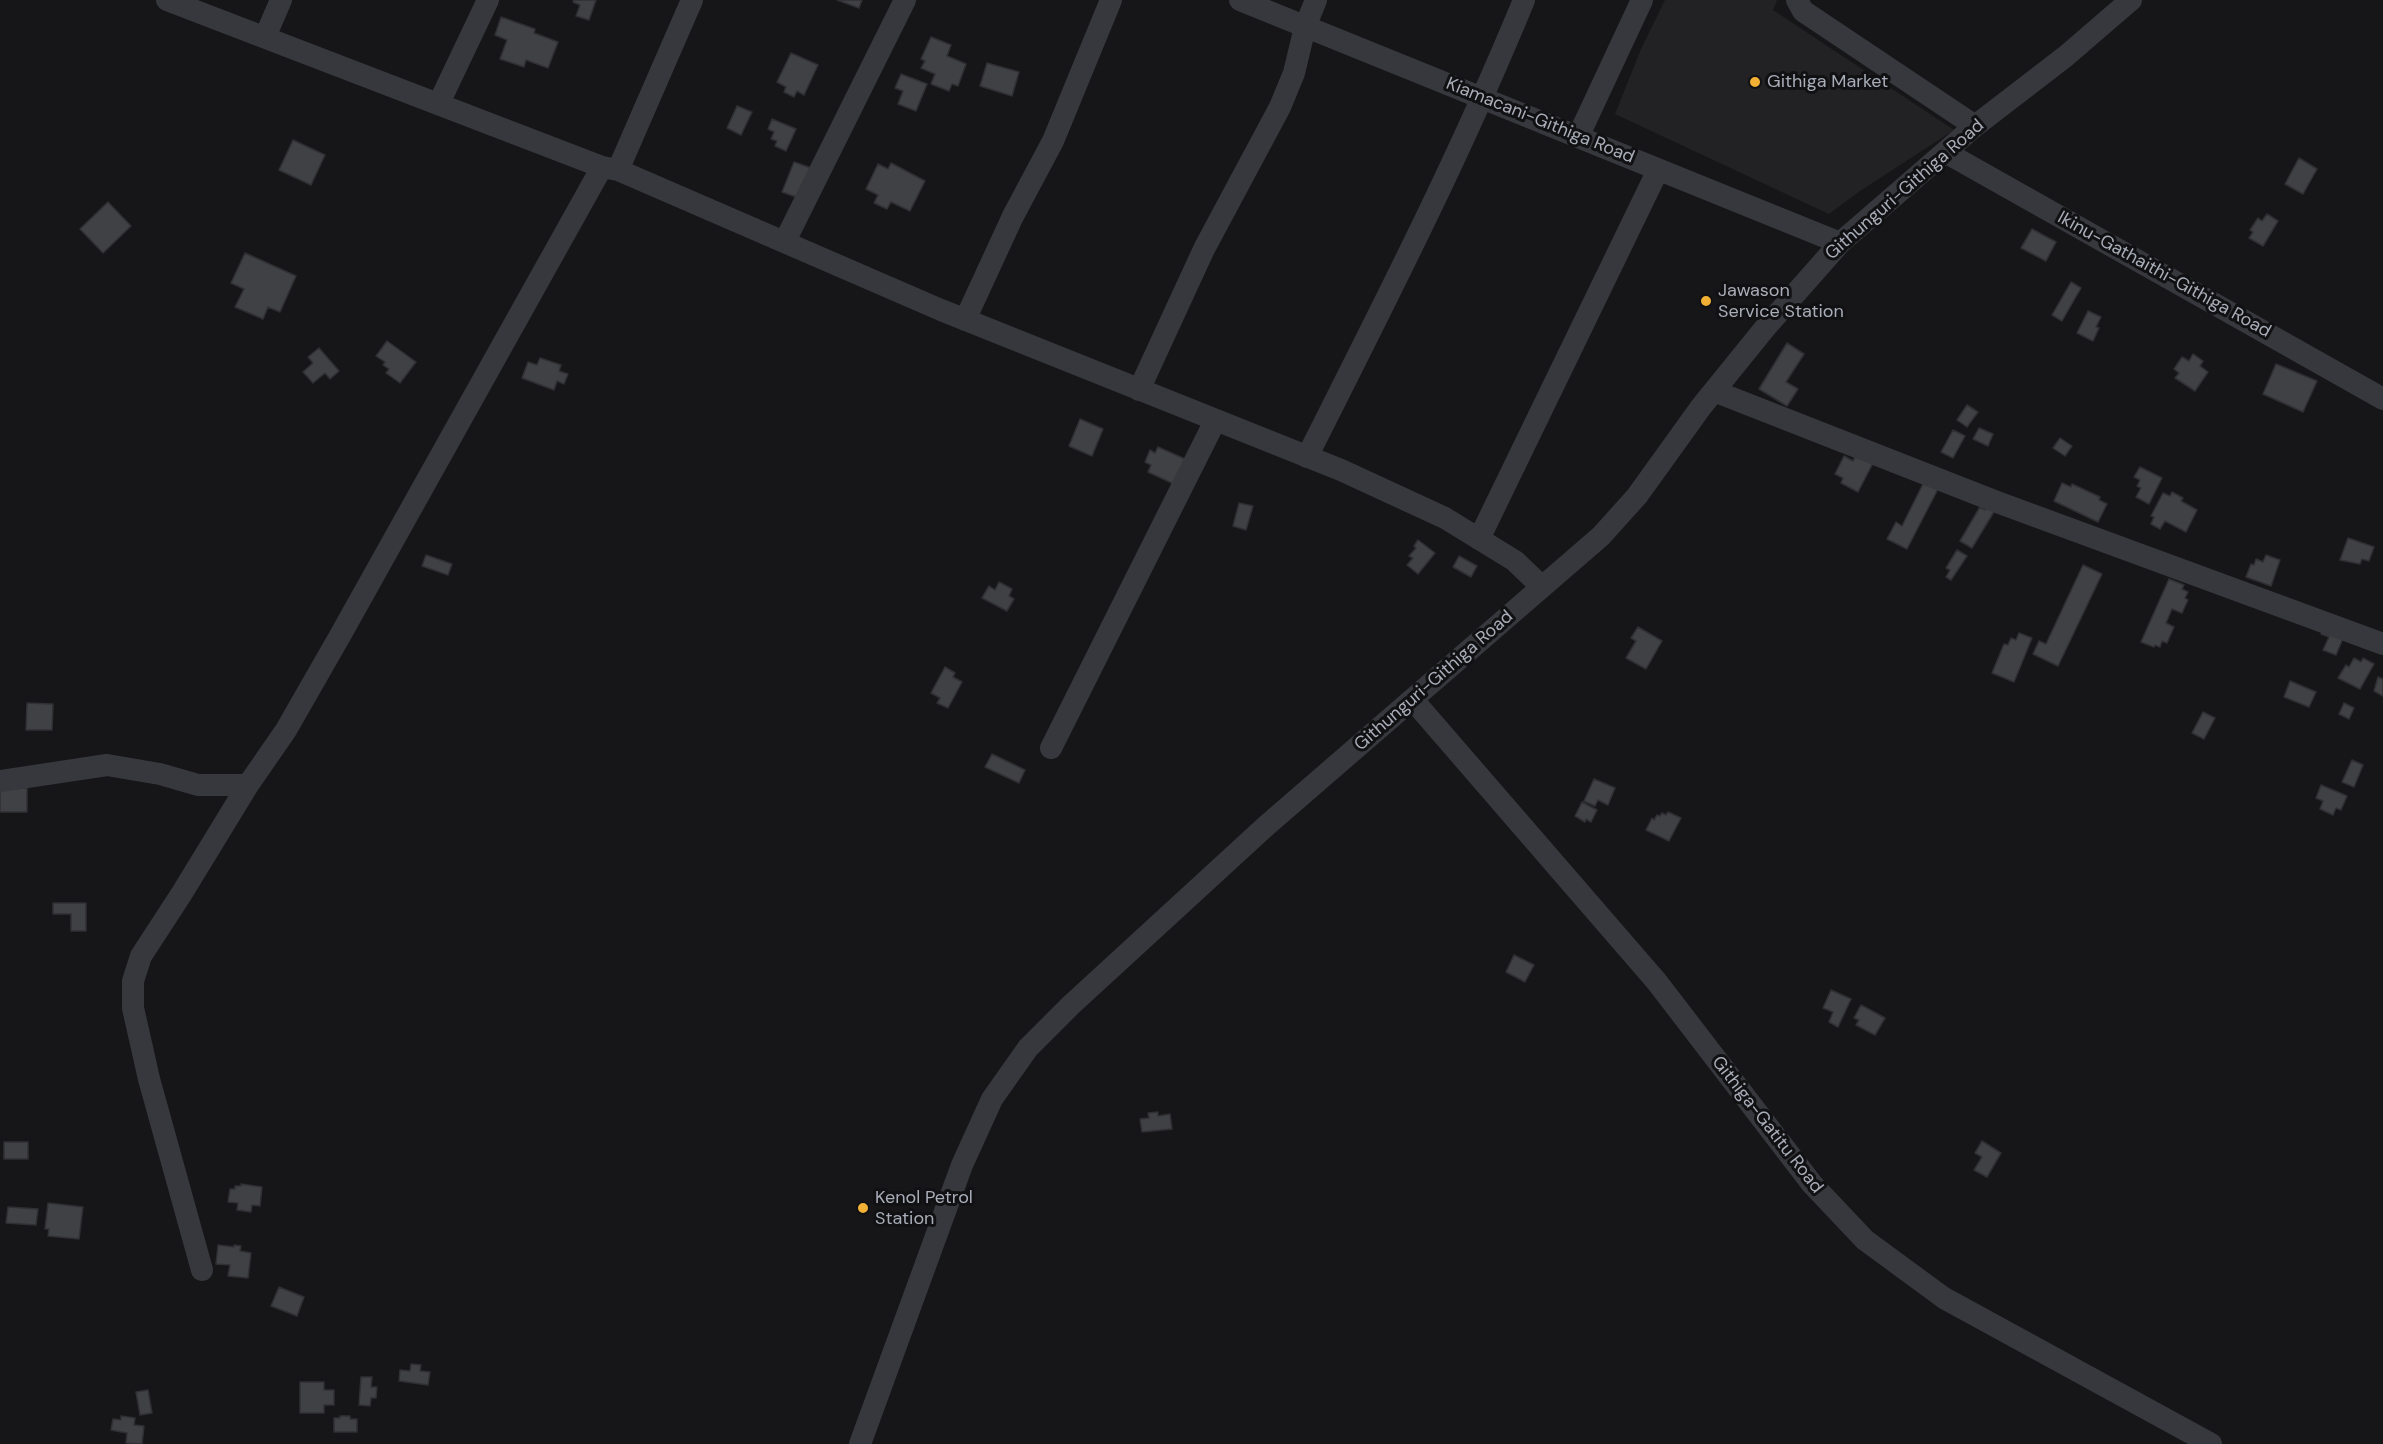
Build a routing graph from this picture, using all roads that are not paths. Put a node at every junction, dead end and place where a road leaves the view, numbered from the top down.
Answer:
1 (167, 0) edge
2 (281, 0) edge
3 (488, 0) edge
4 (692, 0) edge
5 (905, 0) edge
6 (1111, 0) edge
7 (1239, 0) edge
8 (1317, 0) edge
9 (1524, 0) edge
10 (1642, 0) edge
11 (1797, 0) edge
12 (2131, 0) edge
13 (1305, 27) junction
14 (265, 37) junction
15 (1483, 99) junction
16 (439, 103) junction
17 (1975, 126) junction
18 (1578, 137) junction
19 (1946, 152) junction
20 (610, 168) junction
21 (1658, 170) junction
22 (785, 241) junction
23 (1840, 243) junction
24 (965, 320) junction
25 (1139, 390) junction
26 (1714, 391) junction
27 (2383, 399) edge
28 (1215, 421) junction
29 (1307, 457) junction
30 (1479, 539) junction
31 (1542, 587) junction
32 (2383, 644) edge
33 (1413, 700) junction
34 (1051, 748) dead end
35 (0, 780) edge
36 (248, 785) junction
37 (202, 1270) dead end
38 (860, 1444) edge
39 (2211, 1444) edge

1 - 14 street
2 - 14 street
3 - 16 street
4 - 20 street
5 - 22 street
6 - 24 street
7 - 13 street, Kiamacani-Githiga Road
8 - 13 street
9 - 15 street
10 - 18 street
11 - 17 street
12 - 17 street, Githunguri-Githiga Road
13 - 15 street, Kiamacani-Githiga Road
13 - 25 street
14 - 16 street
15 - 18 street, Kiamacani-Githiga Road
15 - 29 street
16 - 20 street
17 - 19 street, Githunguri-Githiga Road
18 - 21 street, Kiamacani-Githiga Road
19 - 23 street, Githunguri-Githiga Road
19 - 27 street, Ikinu-Gathaithi-Githiga Road
20 - 22 street
20 - 36 street
21 - 23 street, Kiamacani-Githiga Road
21 - 30 street
22 - 24 street
23 - 26 street, Githunguri-Githiga Road
24 - 25 street
25 - 28 street
26 - 31 street, Githunguri-Githiga Road
26 - 32 street
28 - 29 street
28 - 34 street
29 - 30 street
30 - 31 street
31 - 33 street, Githunguri-Githiga Road
33 - 38 street, Githunguri-Githiga Road
33 - 39 street, Githiga-Gatitu Road
35 - 36 street
36 - 37 street

